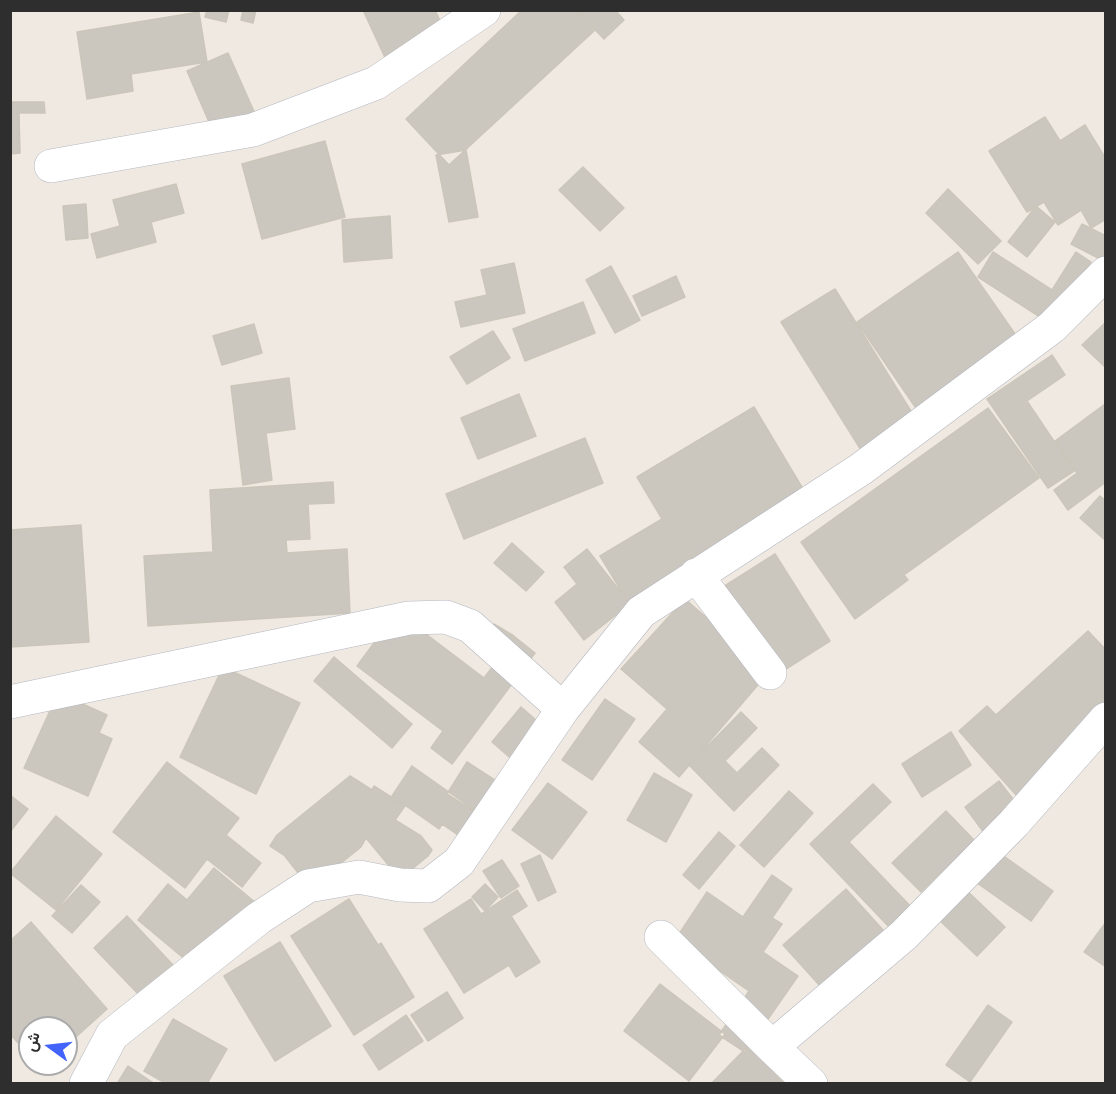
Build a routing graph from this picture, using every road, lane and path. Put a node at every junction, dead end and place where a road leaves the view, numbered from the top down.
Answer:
1 (484, 10) edge
2 (51, 166) dead end
3 (1106, 273) edge
4 (696, 575) junction
5 (770, 673) dead end
6 (10, 702) edge
7 (563, 709) junction
8 (1106, 719) edge
9 (662, 937) dead end
10 (772, 1047) junction
11 (86, 1083) edge
12 (811, 1083) edge

1 - 2 street
3 - 4 street
4 - 5 street
4 - 7 street
6 - 7 street
7 - 11 street
8 - 10 street
9 - 10 street
10 - 12 street

